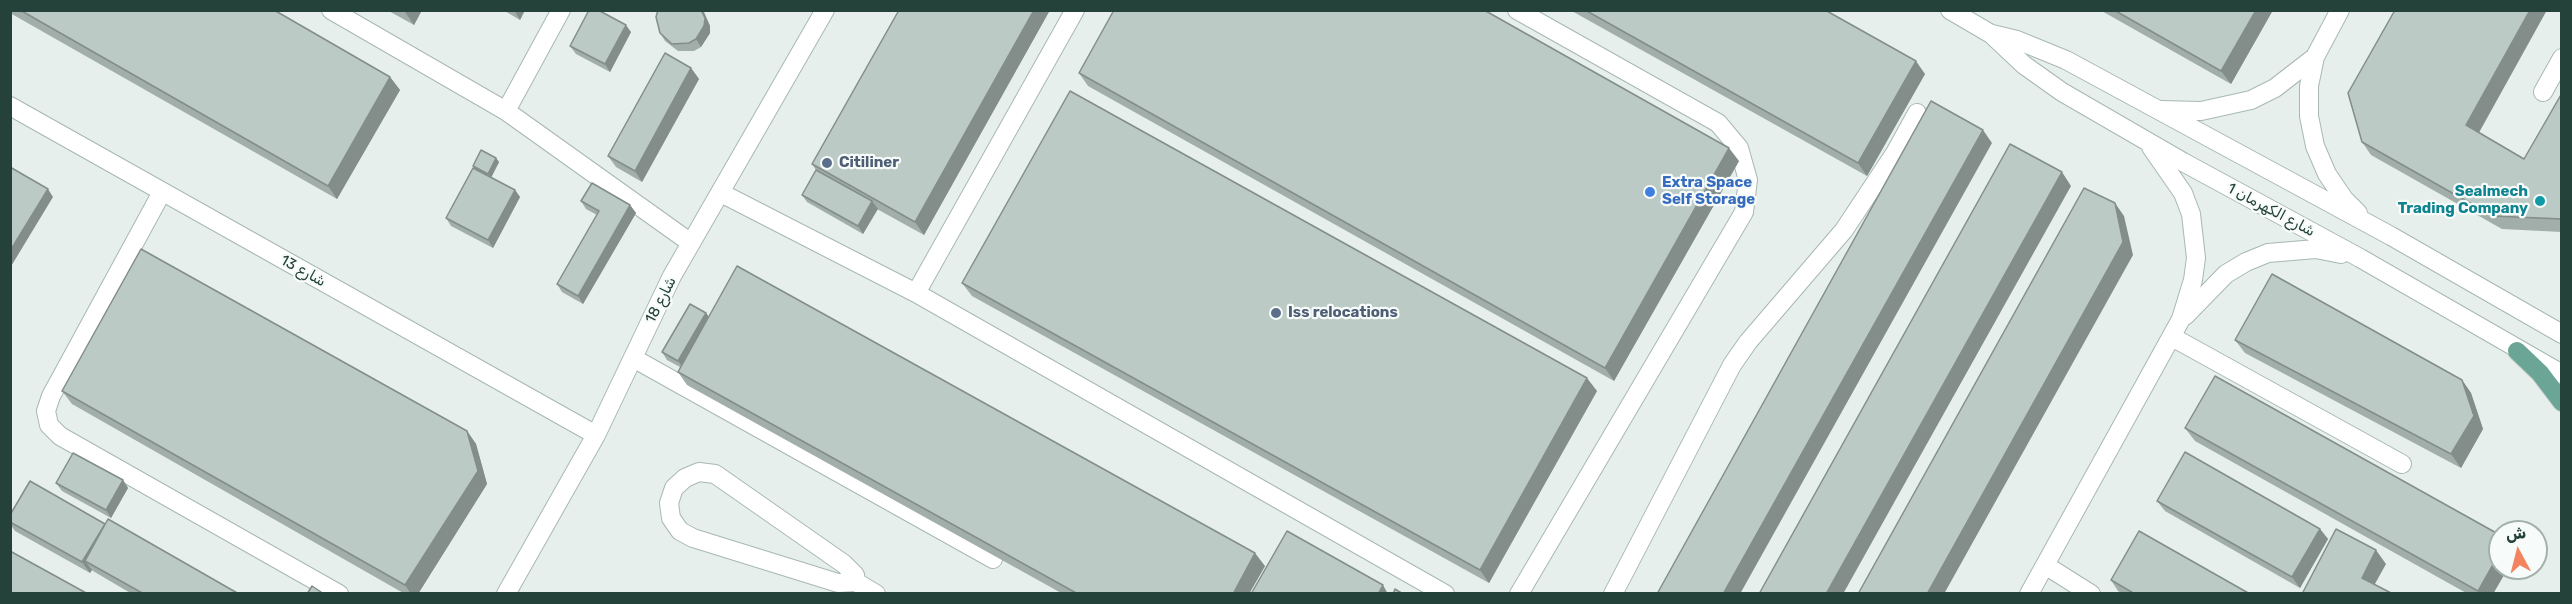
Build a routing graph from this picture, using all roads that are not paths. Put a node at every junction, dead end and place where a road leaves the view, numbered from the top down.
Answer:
1 (331, 10) edge
2 (561, 10) edge
3 (825, 10) edge
4 (1075, 10) edge
5 (1517, 10) edge
6 (1950, 10) edge
7 (2340, 10) edge
8 (1990, 34) junction
9 (2315, 57) junction
10 (2562, 58) edge
11 (2543, 92) dead end
12 (10, 106) edge
13 (2150, 108) junction
14 (506, 111) junction
15 (1917, 113) dead end
16 (2145, 139) junction
17 (162, 192) junction
18 (720, 193) junction
19 (2391, 236) junction
20 (691, 243) junction
21 (2360, 258) junction
22 (916, 293) junction
23 (2181, 319) junction
24 (2562, 334) edge
25 (2172, 337) junction
26 (2517, 351) junction
27 (633, 358) junction
28 (2562, 374) edge
29 (2562, 402) edge
30 (596, 435) junction
31 (2402, 464) dead end
32 (993, 559) edge
33 (2045, 565) junction
34 (856, 582) junction
35 (339, 594) edge
36 (506, 594) edge
37 (876, 594) edge
38 (1445, 594) edge
39 (1519, 594) edge
40 (1613, 594) edge
41 (2029, 594) edge
42 (2091, 594) edge

1 - 14 street
2 - 14 street
3 - 18 street, شارع 18
4 - 22 street
5 - 39 street
6 - 8 street, شارع الكهرمان 1
7 - 9 street
8 - 13 street, شارع الكهرمان 1
8 - 16 street, شارع الكهرمان 1
9 - 13 street
9 - 19 street
10 - 11 street
12 - 17 street, شارع 13
13 - 19 street, شارع الكهرمان 1
14 - 20 street
15 - 40 street
16 - 21 street, شارع الكهرمان 1
16 - 23 street
17 - 30 street, شارع 13
17 - 35 street
18 - 20 street, شارع 18
18 - 22 street
19 - 24 street, شارع الكهرمان 1
20 - 27 street, شارع 18
21 - 23 street
21 - 26 street, شارع الكهرمان 1
22 - 38 street
23 - 25 street
25 - 31 street
25 - 33 street
26 - 28 street, شارع الكهرمان 1
26 - 29 main road
27 - 30 street, شارع 18
27 - 32 street
30 - 36 street, شارع 18
33 - 41 street
33 - 42 street
34 - 34 street
34 - 37 street

